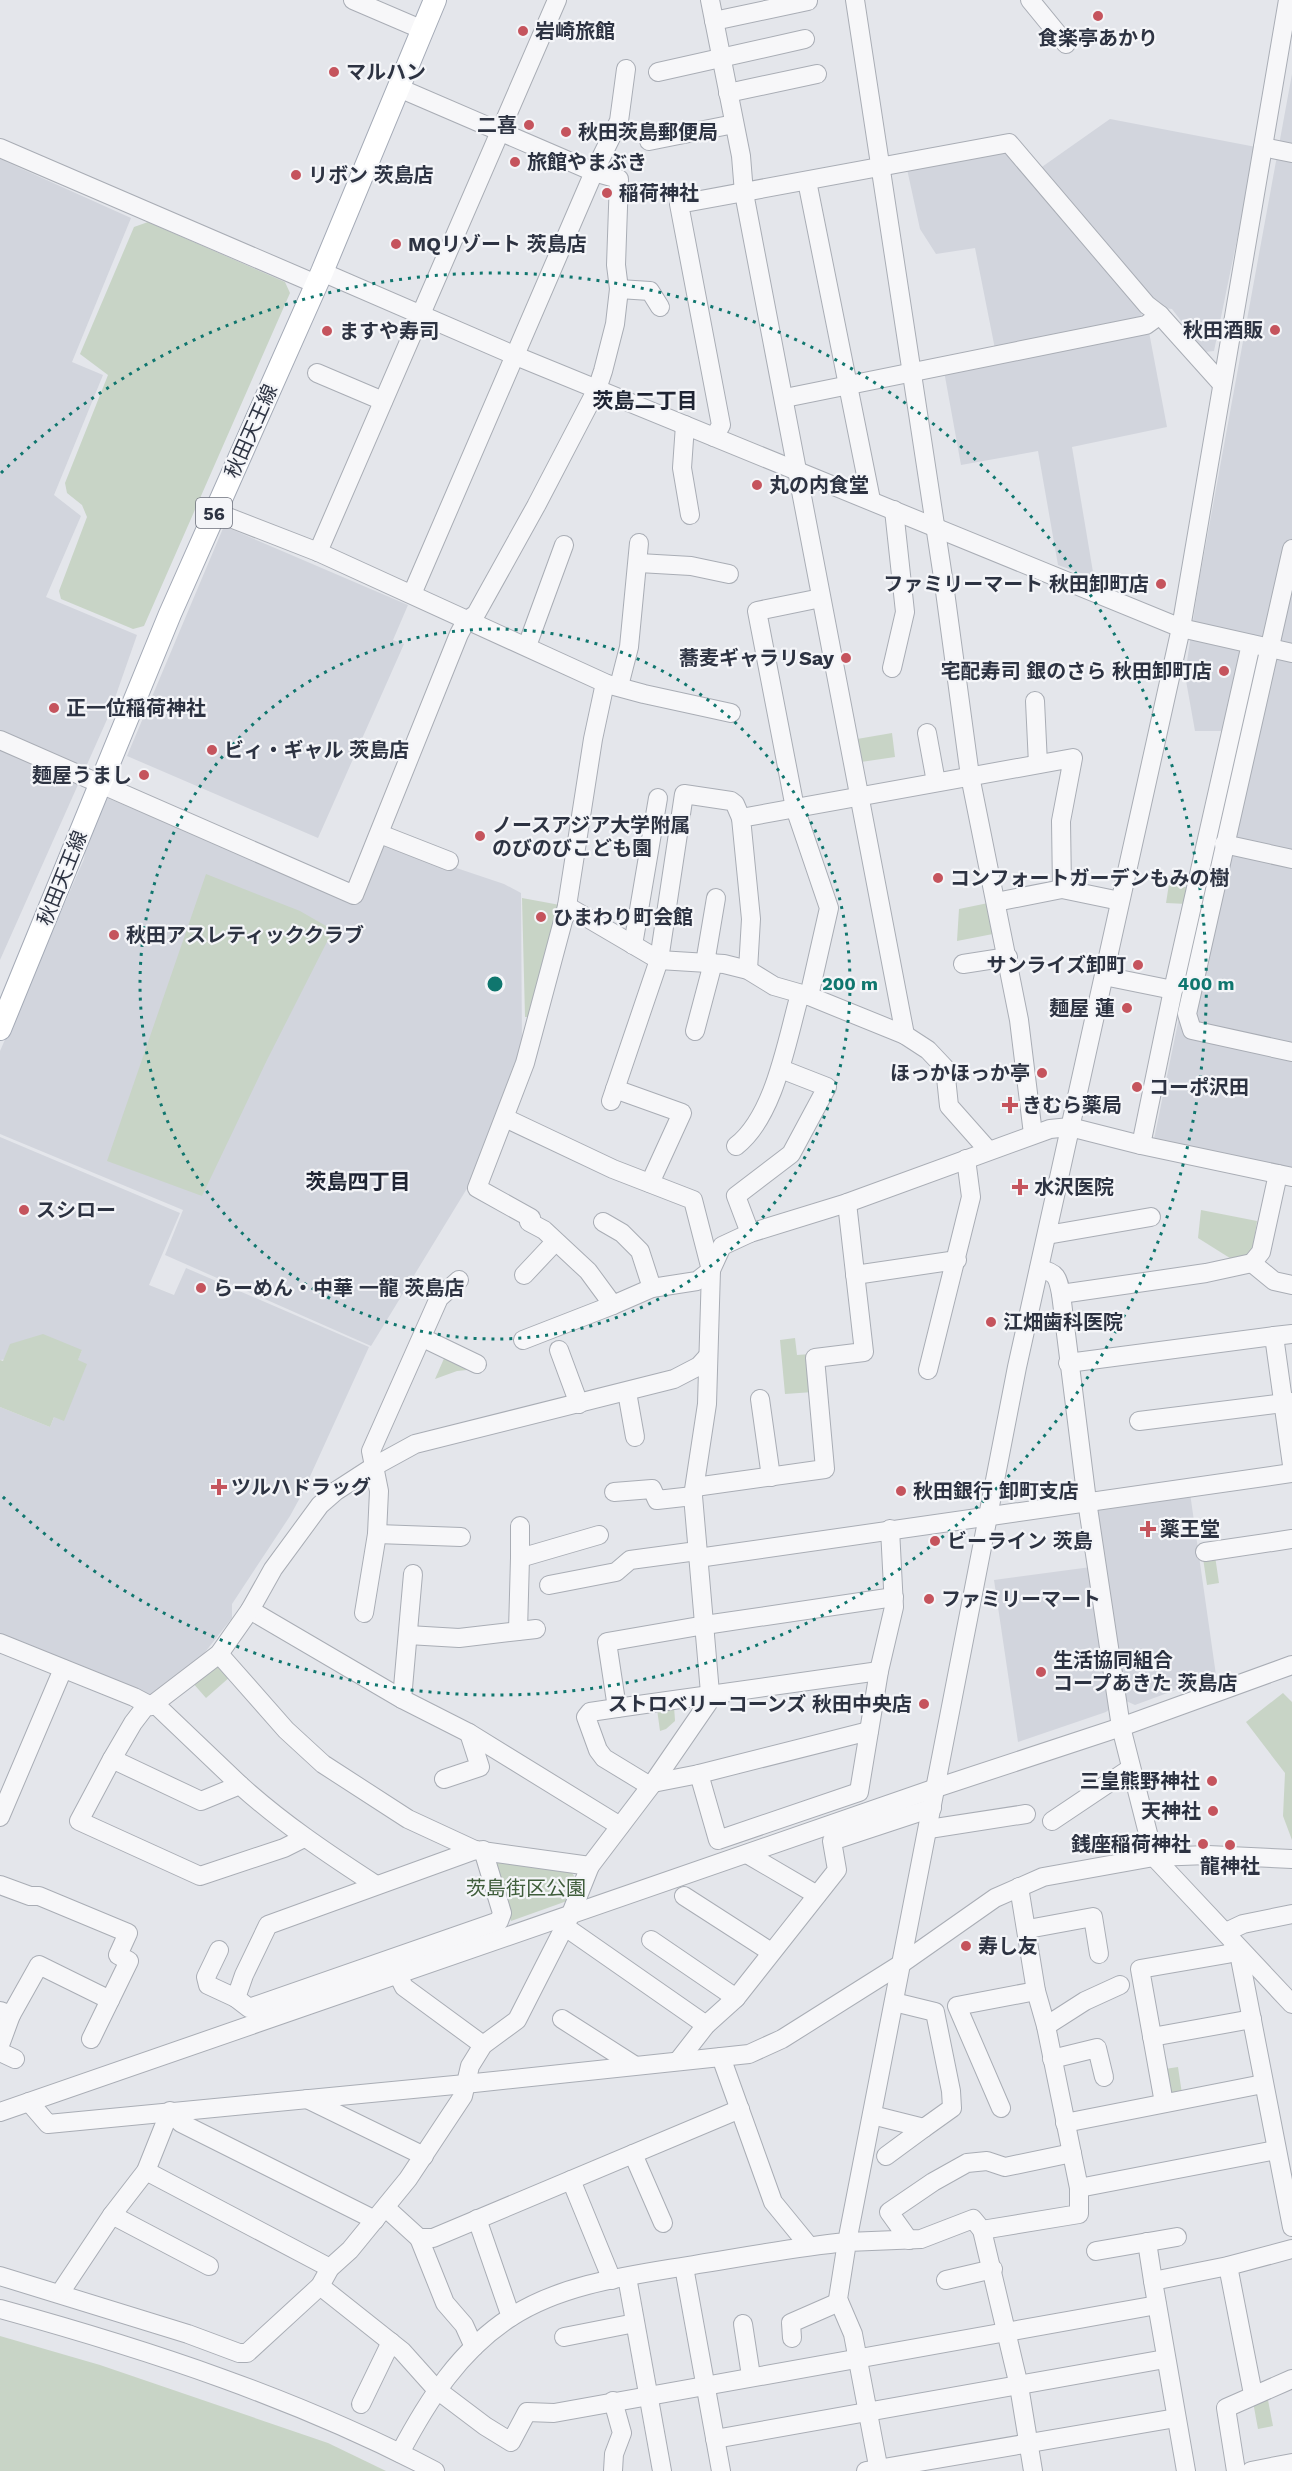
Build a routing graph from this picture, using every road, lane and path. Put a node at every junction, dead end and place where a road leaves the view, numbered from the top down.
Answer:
1 (353, 0) edge
2 (435, 0) edge
3 (557, 0) edge
4 (710, 0) edge
5 (855, 0) edge
6 (1030, 0) edge
7 (1288, 0) edge
8 (808, 1) edge
9 (714, 21) junction
10 (423, 30) junction
11 (805, 39) dead end
12 (1066, 44) dead end
13 (721, 56) junction
14 (626, 69) dead end
15 (658, 72) dead end
16 (817, 74) dead end
17 (399, 88) junction
18 (728, 93) junction
19 (734, 124) junction
20 (499, 129) junction
21 (648, 141) dead end
22 (1263, 147) junction
23 (0, 148) edge
24 (1292, 153) edge
25 (882, 168) junction
26 (594, 172) junction
27 (807, 181) junction
28 (744, 193) junction
29 (319, 278) junction
30 (619, 289) junction
31 (660, 307) dead end
32 (420, 315) junction
33 (1160, 315) junction
34 (516, 356) junction
35 (912, 371) junction
36 (317, 373) dead end
37 (1221, 383) junction
38 (849, 385) junction
39 (597, 389) junction
40 (784, 398) junction
41 (383, 401) junction
42 (684, 425) junction
43 (714, 437) junction
44 (798, 473) junction
45 (871, 500) junction
46 (894, 510) junction
47 (215, 512) junction
48 (690, 515) dead end
49 (936, 527) junction
50 (639, 543) dead end
51 (564, 545) dead end
52 (1292, 549) edge
53 (318, 552) junction
54 (639, 563) junction
55 (729, 574) dead end
56 (412, 594) junction
57 (821, 598) junction
58 (466, 621) junction
59 (1182, 628) junction
60 (1251, 644) junction
61 (527, 646) junction
62 (1271, 648) junction
63 (1292, 653) edge
64 (892, 668) dead end
65 (612, 685) junction
66 (1035, 701) dead end
67 (731, 713) dead end
68 (927, 733) dead end
69 (0, 740) edge
70 (1038, 764) junction
71 (970, 776) junction
72 (936, 783) junction
73 (101, 784) junction
74 (861, 797) junction
75 (658, 798) dead end
76 (795, 808) junction
77 (741, 818) junction
78 (380, 834) junction
79 (1224, 844) junction
80 (1292, 859) edge
81 (448, 861) dead end
82 (1062, 889) junction
83 (716, 898) dead end
84 (1120, 901) junction
85 (996, 902) junction
86 (567, 906) junction
87 (633, 945) junction
88 (1008, 957) junction
89 (659, 960) junction
90 (709, 963) junction
91 (963, 964) dead end
92 (748, 970) junction
93 (1104, 976) junction
94 (1173, 990) junction
95 (804, 995) junction
96 (0, 1029) edge
97 (695, 1031) dead end
98 (905, 1035) junction
99 (1292, 1052) edge
100 (781, 1069) junction
101 (505, 1118) junction
102 (1070, 1127) junction
103 (1033, 1134) junction
104 (1141, 1145) junction
105 (736, 1146) dead end
106 (988, 1150) junction
107 (966, 1160) junction
108 (1285, 1175) edge
109 (650, 1184) junction
110 (847, 1203) junction
111 (1151, 1217) dead end
112 (603, 1222) dead end
113 (750, 1233) junction
114 (1047, 1235) junction
115 (555, 1242) junction
116 (957, 1260) junction
117 (1252, 1263) junction
118 (1039, 1269) junction
119 (711, 1270) junction
120 (524, 1275) dead end
121 (855, 1275) junction
122 (459, 1280) dead end
123 (1292, 1285) edge
124 (652, 1288) junction
125 (1061, 1294) junction
126 (613, 1305) junction
127 (1292, 1334) edge
128 (1274, 1336) junction
129 (423, 1338) junction
130 (523, 1340) dead end
131 (559, 1350) dead end
132 (708, 1356) junction
133 (1068, 1363) junction
134 (477, 1364) dead end
135 (928, 1370) dead end
136 (627, 1392) junction
137 (760, 1399) dead end
138 (1288, 1403) edge
139 (579, 1404) junction
140 (1139, 1421) dead end
141 (635, 1437) dead end
142 (1292, 1465) edge
143 (373, 1467) junction
144 (1292, 1473) edge
145 (771, 1478) junction
146 (614, 1492) dead end
147 (694, 1492) junction
148 (1087, 1501) junction
149 (988, 1515) junction
150 (520, 1526) dead end
151 (890, 1529) junction
152 (377, 1534) junction
153 (599, 1535) dead end
154 (461, 1537) dead end
155 (1292, 1539) edge
156 (1205, 1552) dead end
157 (698, 1554) junction
158 (520, 1558) junction
159 (413, 1574) dead end
160 (549, 1585) dead end
161 (894, 1597) junction
162 (249, 1610) junction
163 (364, 1613) dead end
164 (705, 1625) junction
165 (536, 1629) dead end
166 (518, 1631) junction
167 (408, 1635) junction
168 (0, 1643) edge
169 (219, 1654) junction
170 (1292, 1665) edge
171 (63, 1670) junction
172 (879, 1671) junction
173 (710, 1694) junction
174 (402, 1699) junction
175 (151, 1705) junction
176 (617, 1708) junction
177 (1121, 1727) junction
178 (869, 1731) junction
179 (469, 1733) junction
180 (112, 1759) junction
181 (1131, 1768) junction
182 (699, 1774) junction
183 (444, 1779) dead end
184 (651, 1784) junction
185 (240, 1785) junction
186 (936, 1788) junction
187 (932, 1808) junction
188 (1026, 1814) dead end
189 (0, 1817) edge
190 (1052, 1821) dead end
191 (620, 1826) junction
192 (929, 1828) junction
193 (304, 1838) junction
194 (479, 1850) junction
195 (747, 1854) junction
196 (1154, 1857) junction
197 (1292, 1859) edge
198 (590, 1866) junction
199 (0, 1885) edge
200 (376, 1885) junction
201 (1019, 1887) junction
202 (817, 1895) junction
203 (684, 1896) dead end
204 (1292, 1914) edge
205 (567, 1921) junction
206 (1028, 1929) junction
207 (1226, 1932) junction
208 (651, 1940) dead end
209 (1238, 1948) junction
210 (219, 1950) dead end
211 (771, 1952) junction
212 (1099, 1954) dead end
213 (901, 1964) junction
214 (398, 1975) junction
215 (1120, 1985) dead end
216 (1036, 1991) junction
217 (236, 1998) junction
218 (736, 1998) junction
219 (110, 2000) junction
220 (894, 2002) junction
221 (1292, 2004) edge
222 (6, 2013) edge
223 (562, 2019) dead end
224 (1252, 2019) junction
225 (706, 2025) junction
226 (1046, 2026) junction
227 (1152, 2037) junction
228 (91, 2039) dead end
229 (483, 2044) junction
230 (0, 2045) edge
231 (721, 2057) junction
232 (1053, 2059) junction
233 (678, 2061) junction
234 (634, 2065) junction
235 (1104, 2077) dead end
236 (465, 2084) junction
237 (1263, 2084) junction
238 (306, 2099) junction
239 (28, 2102) junction
240 (1164, 2103) junction
241 (740, 2109) junction
242 (1000, 2109) dead end
243 (170, 2111) junction
244 (0, 2112) edge
245 (872, 2115) junction
246 (1065, 2123) junction
247 (924, 2128) junction
248 (1276, 2150) junction
249 (633, 2154) junction
250 (1072, 2154) junction
251 (424, 2156) junction
252 (886, 2156) dead end
253 (146, 2171) junction
254 (571, 2180) junction
255 (1079, 2188) junction
256 (380, 2214) junction
257 (112, 2216) junction
258 (1291, 2218) edge
259 (477, 2219) junction
260 (663, 2223) dead end
261 (982, 2229) junction
262 (1178, 2237) dead end
263 (419, 2238) junction
264 (909, 2240) junction
265 (848, 2242) junction
266 (1147, 2242) junction
267 (809, 2246) junction
268 (1292, 2249) edge
269 (1096, 2251) dead end
270 (209, 2266) dead end
271 (1228, 2266) junction
272 (684, 2267) junction
273 (330, 2268) junction
274 (993, 2269) junction
275 (0, 2276) edge
276 (620, 2279) junction
277 (946, 2280) dead end
278 (1153, 2281) junction
279 (320, 2286) junction
280 (60, 2293) junction
281 (839, 2302) junction
282 (1156, 2305) junction
283 (0, 2309) edge
284 (511, 2317) junction
285 (636, 2323) junction
286 (743, 2324) dead end
287 (1007, 2330) junction
288 (564, 2337) dead end
289 (792, 2338) dead end
290 (391, 2342) junction
291 (474, 2347) junction
292 (859, 2357) junction
293 (1166, 2360) junction
294 (751, 2376) junction
295 (1292, 2379) edge
296 (704, 2385) junction
297 (1018, 2386) junction
298 (436, 2389) junction
299 (1253, 2394) junction
300 (648, 2395) junction
301 (613, 2401) junction
302 (361, 2404) dead end
303 (868, 2412) junction
304 (1176, 2418) junction
305 (715, 2439) junction
306 (1028, 2443) junction
307 (400, 2453) junction
308 (1292, 2463) edge
309 (875, 2470) edge
310 (435, 2471) edge
311 (613, 2471) edge
312 (662, 2471) edge
313 (721, 2471) edge
314 (1033, 2471) edge
315 (1186, 2471) edge
316 (1236, 2471) edge
317 (1251, 2471) edge

1 - 10 street
2 - 10 main road, 秋田天王線 / 56
3 - 20 street
4 - 9 street
5 - 25 street
6 - 12 street
7 - 22 street
8 - 9 street
9 - 13 street
10 - 17 main road, 秋田天王線 / 56
11 - 13 street
13 - 15 street
13 - 18 street
14 - 26 street
16 - 18 street
17 - 20 street
17 - 29 main road, 秋田天王線 / 56
18 - 19 street
19 - 21 street
19 - 28 street
20 - 26 street
20 - 32 street
22 - 24 street
22 - 37 street
23 - 29 street
25 - 27 street
25 - 33 street
25 - 35 street
26 - 30 street
26 - 34 street
27 - 28 street
27 - 38 street
28 - 40 street
28 - 43 street
29 - 32 street
29 - 47 main road, 秋田天王線 / 56
30 - 31 street
30 - 39 street
32 - 34 street
32 - 41 street
33 - 35 street
33 - 37 street
34 - 39 street
34 - 56 street
35 - 38 street
35 - 49 street
36 - 41 street
37 - 59 street
38 - 40 street
38 - 45 street
39 - 42 street
39 - 58 street
40 - 44 street
41 - 53 street
42 - 43 street
42 - 48 street
43 - 44 street
44 - 45 street
44 - 57 street
45 - 46 street
46 - 49 street
46 - 64 street
47 - 53 street
47 - 73 main road, 秋田天王線 / 56
49 - 59 street
49 - 71 street
50 - 54 street
51 - 61 street
52 - 62 street
53 - 56 street
54 - 55 street
54 - 65 street
56 - 58 street
57 - 74 street
57 - 76 street
58 - 61 street
58 - 78 street
59 - 60 street
59 - 84 street
60 - 62 street
60 - 94 street
61 - 65 street
62 - 63 street
62 - 79 street
65 - 67 street
65 - 86 street
66 - 70 street
68 - 72 street
69 - 73 street
70 - 71 street
70 - 82 street
71 - 72 street
71 - 85 street
72 - 74 street
73 - 78 street
73 - 96 main road, 秋田天王線 / 56
74 - 76 street
74 - 98 street
75 - 87 street
76 - 77 street
76 - 95 street
77 - 89 street
77 - 92 street
78 - 81 street
79 - 80 street
79 - 99 street
82 - 84 street
82 - 85 street
83 - 90 street
84 - 93 street
85 - 88 street
86 - 87 street
86 - 101 street
87 - 89 street
88 - 91 street
88 - 103 street
89 - 90 street
89 - 109 street
90 - 92 street
90 - 97 street
92 - 95 street
93 - 94 street
93 - 102 street
94 - 104 street
95 - 98 street
95 - 100 street
98 - 106 street
100 - 105 street
100 - 113 street
101 - 109 street
101 - 115 street
102 - 103 street
102 - 104 street
102 - 114 street
103 - 106 street
104 - 108 street
106 - 107 street
107 - 110 street
107 - 116 street
108 - 117 street
109 - 119 street
110 - 113 street
110 - 121 street
111 - 114 street
112 - 124 street
113 - 119 street
114 - 118 street
115 - 120 street
115 - 126 street
116 - 121 street
116 - 135 street
117 - 123 street
117 - 125 street
118 - 125 street
118 - 149 street
119 - 124 street
119 - 132 street
121 - 145 street
122 - 129 street
124 - 126 street
125 - 133 street
126 - 130 street
127 - 128 street
128 - 133 street
128 - 138 street
129 - 134 street
129 - 143 street
131 - 139 street
132 - 136 street
132 - 147 street
133 - 148 street
136 - 139 street
136 - 141 street
137 - 145 street
138 - 140 street
138 - 142 street
139 - 143 street
143 - 152 street
143 - 162 street
144 - 148 street
145 - 147 street
146 - 147 street
147 - 157 street
148 - 149 street
148 - 177 street
149 - 151 street
149 - 186 street
150 - 158 street
151 - 157 street
151 - 161 street
152 - 154 street
152 - 163 street
153 - 158 street
155 - 156 street
157 - 160 street
157 - 164 street
158 - 166 street
159 - 167 street
161 - 164 street
161 - 172 street
162 - 169 street
162 - 174 street
164 - 173 street
164 - 176 street
165 - 166 street
166 - 167 street
167 - 174 street
168 - 171 street
169 - 175 street
169 - 194 street
170 - 177 street
171 - 175 street
171 - 189 street
172 - 173 street
172 - 178 street
173 - 176 street
173 - 184 street
174 - 179 street
175 - 180 street
175 - 185 street
176 - 184 street
177 - 181 street
177 - 186 street
178 - 182 street
178 - 182 street
179 - 183 street
179 - 191 street
180 - 185 street
180 - 193 street
181 - 190 street
181 - 196 street
182 - 184 street
184 - 191 street
185 - 193 street
186 - 187 street
186 - 195 street
187 - 192 street
187 - 202 street
188 - 192 street
191 - 198 street
192 - 213 street
193 - 200 street
194 - 198 street
194 - 200 street
194 - 217 street
195 - 202 street
195 - 205 street
196 - 197 street
196 - 201 street
196 - 207 street
198 - 205 street
199 - 219 street
200 - 217 street
201 - 206 street
201 - 213 street
202 - 211 street
203 - 211 street
204 - 207 street
205 - 214 street
205 - 225 street
205 - 229 street
206 - 212 street
206 - 216 street
207 - 209 street
208 - 218 street
209 - 221 street
209 - 224 street
209 - 227 street
210 - 217 street
211 - 218 street
213 - 220 street
213 - 231 street
214 - 229 street
214 - 239 street
215 - 226 street
216 - 226 street
216 - 242 street
218 - 225 street
219 - 222 street
219 - 228 street
220 - 245 street
220 - 247 street
222 - 230 street
223 - 234 street
224 - 227 street
224 - 237 street
225 - 233 street
226 - 232 street
227 - 240 street
229 - 236 street
231 - 233 street
231 - 241 street
232 - 235 street
232 - 246 street
233 - 234 street
234 - 236 street
236 - 238 street
236 - 251 street
237 - 240 street
237 - 248 street
238 - 243 street
238 - 251 street
239 - 243 street
239 - 244 street
240 - 246 street
241 - 249 street
241 - 267 street
243 - 253 street
243 - 256 street
245 - 247 street
245 - 265 street
246 - 250 street
247 - 252 street
248 - 255 street
248 - 258 street
249 - 254 street
249 - 260 street
250 - 255 street
250 - 264 street
251 - 256 street
253 - 257 street
253 - 273 street
254 - 259 street
254 - 276 street
255 - 261 street
256 - 263 street
256 - 273 street
257 - 270 street
257 - 280 street
259 - 263 street
259 - 284 street
261 - 264 street
261 - 274 street
262 - 266 street
263 - 291 street
264 - 265 street
265 - 267 street
265 - 281 street
266 - 269 street
266 - 278 street
267 - 272 street
268 - 271 street
271 - 278 street
271 - 299 street
272 - 276 street
272 - 296 street
273 - 279 street
274 - 277 street
274 - 287 street
275 - 280 street
276 - 284 street
276 - 285 street
278 - 282 street
279 - 280 street
279 - 290 street
281 - 289 street
281 - 292 street
282 - 287 street
282 - 293 street
283 - 307 street
284 - 291 street
285 - 288 street
285 - 300 street
286 - 294 street
287 - 292 street
287 - 297 street
290 - 298 street
290 - 302 street
291 - 298 street
292 - 294 street
292 - 303 street
293 - 297 street
293 - 304 street
294 - 296 street
295 - 299 street
296 - 300 street
296 - 305 street
297 - 303 street
297 - 306 street
298 - 301 street
298 - 307 street
299 - 316 street
300 - 301 street
300 - 312 street
301 - 311 street
303 - 305 street
303 - 309 street
304 - 306 street
304 - 315 street
305 - 313 street
306 - 309 street
306 - 314 street
307 - 310 street
308 - 317 street

